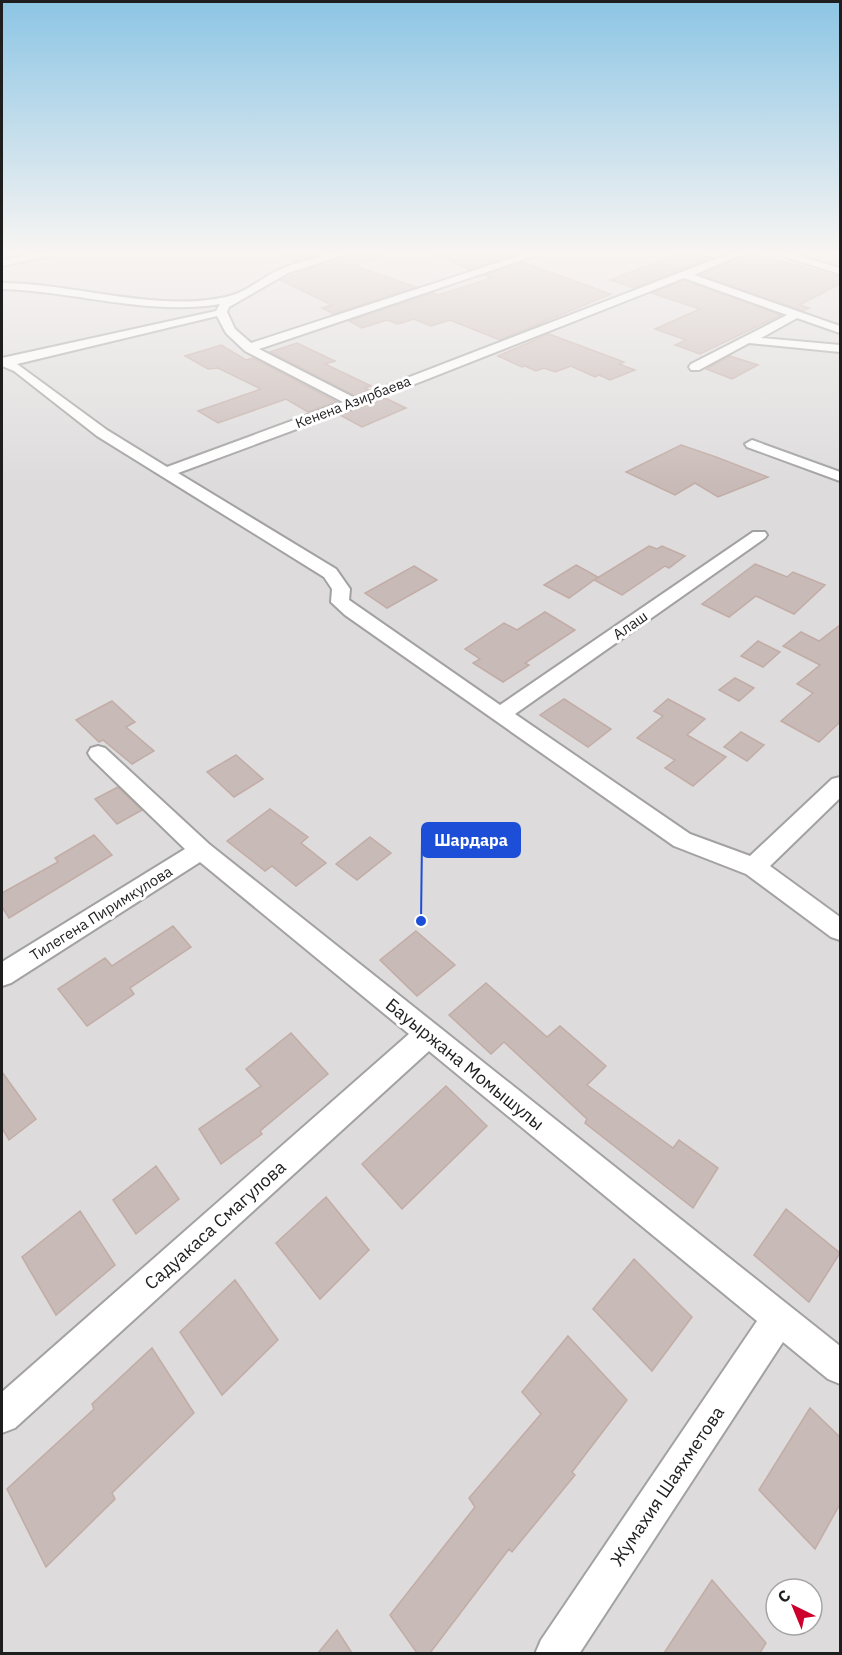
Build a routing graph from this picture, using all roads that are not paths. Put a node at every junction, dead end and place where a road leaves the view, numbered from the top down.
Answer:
1 (142, 330) edge
2 (230, 330) edge
3 (303, 330) edge
4 (539, 330) edge
5 (768, 330) edge
6 (750, 340) junction
7 (249, 348) junction
8 (840, 349) edge
9 (3, 362) edge
10 (695, 367) dead end
11 (354, 403) junction
12 (752, 444) dead end
13 (167, 472) junction
14 (840, 477) edge
15 (759, 535) dead end
16 (501, 714) junction
17 (98, 753) dead end
18 (840, 785) edge
19 (201, 850) junction
20 (753, 867) junction
21 (840, 930) edge
22 (2, 975) edge
23 (428, 1034) junction
24 (779, 1318) junction
25 (840, 1367) edge
26 (2, 1415) edge
27 (555, 1653) edge

1 - 9 street
2 - 7 street
3 - 7 street
4 - 11 street, Кенена Азирбаева
5 - 6 street
6 - 8 street
6 - 10 street
7 - 11 street
9 - 13 street
11 - 13 street, Кенена Азирбаева
12 - 14 street
13 - 16 street
15 - 16 street, Алаш
16 - 20 street
17 - 19 street, Бауыржана Момышулы
18 - 20 street
19 - 22 street, Тилегена Пиримкулова
19 - 23 street, Бауыржана Момышулы
20 - 21 street
23 - 24 street, Бауыржана Момышулы
23 - 26 street, Садуакаса Смагулова
24 - 25 street, Бауыржана Момышулы
24 - 27 street, Жумахия Шаяхметова

